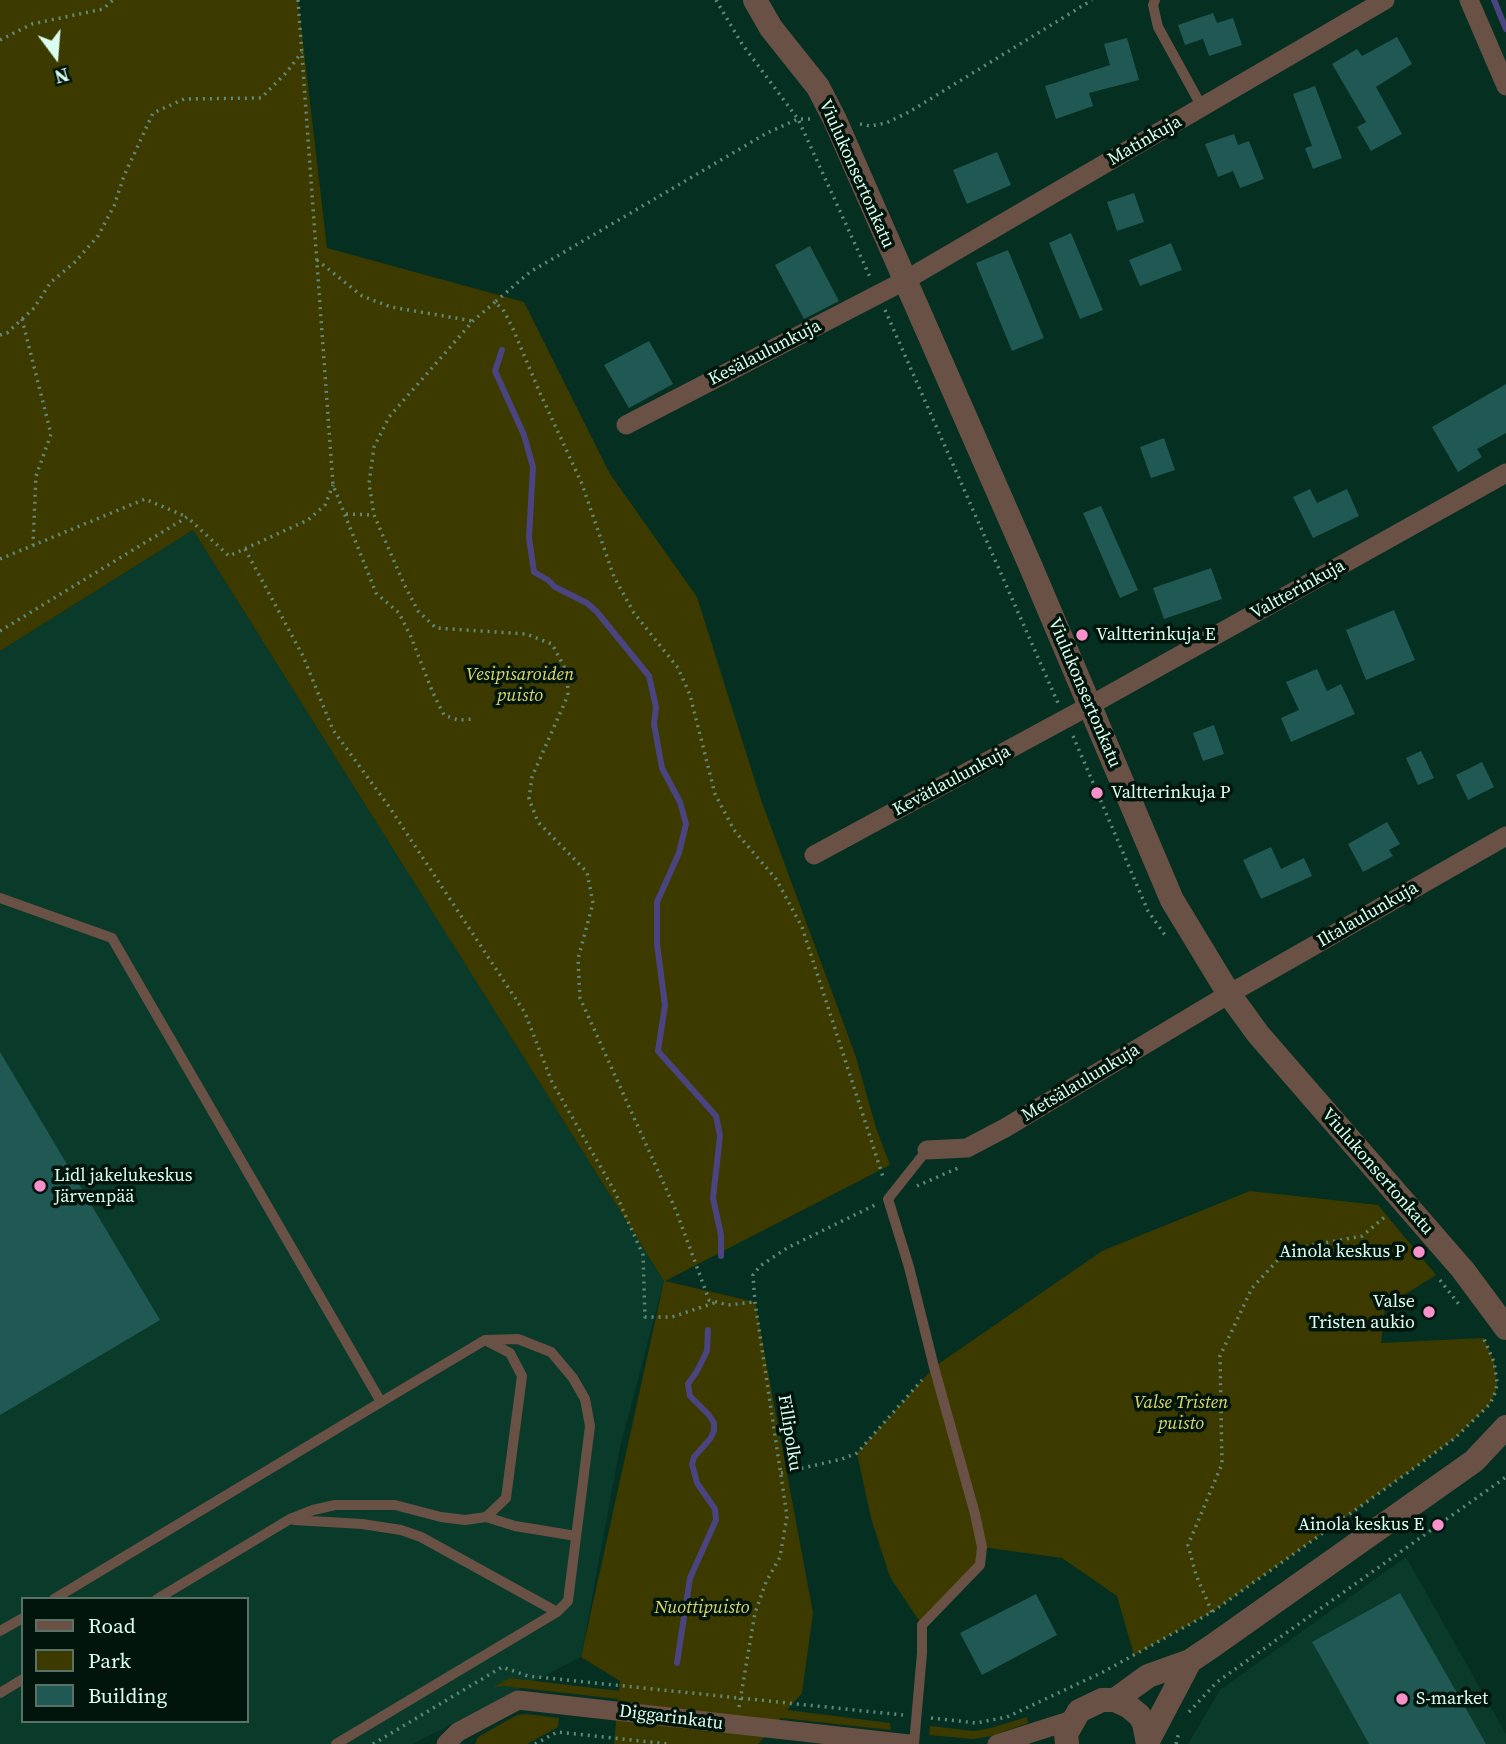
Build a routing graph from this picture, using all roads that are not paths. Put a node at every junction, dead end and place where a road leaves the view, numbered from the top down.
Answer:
1 (755, 0) edge
2 (1155, 0) edge
3 (1385, 0) edge
4 (1469, 0) edge
5 (1506, 86) edge
6 (1202, 107) junction
7 (904, 281) junction
8 (626, 425) dead end
9 (1506, 473) edge
10 (1090, 706) junction
11 (1506, 836) edge
12 (814, 855) dead end
13 (0, 898) edge
14 (1229, 995) junction
15 (927, 1150) joint
16 (1503, 1315) edge
17 (485, 1340) junction
18 (381, 1402) junction
19 (1504, 1434) edge
20 (486, 1517) junction
21 (290, 1519) junction
22 (576, 1536) junction
23 (57, 1597) edge
24 (160, 1597) edge
25 (557, 1612) junction
26 (21, 1619) edge
27 (0, 1631) edge
28 (1190, 1661) junction
29 (21, 1680) edge
30 (0, 1693) edge
31 (1115, 1700) junction
32 (1069, 1732) edge
33 (1149, 1742) edge
34 (336, 1744) edge
35 (446, 1744) edge
36 (912, 1744) edge
37 (997, 1744) edge

1 - 7 street, Viulukonsertonkatu
2 - 6 lane
3 - 6 street, Matinkuja
4 - 5 street
6 - 7 street, Matinkuja
7 - 8 street, Kesälaulunkuja
7 - 10 street, Viulukonsertonkatu
9 - 10 street, Valtterinkuja
10 - 12 street, Kevätlaulunkuja
10 - 14 street, Viulukonsertonkatu
11 - 14 street, Iltalaulunkuja
13 - 18 lane
14 - 15 street, Metsälaulunkuja
14 - 16 street, Viulukonsertonkatu
15 - 36 lane
17 - 18 lane
17 - 20 lane
17 - 22 lane
18 - 23 lane
19 - 28 street
20 - 21 lane
20 - 22 lane
21 - 24 lane
21 - 25 lane
22 - 25 lane
25 - 34 lane
26 - 27 lane
28 - 31 street
28 - 33 street
29 - 30 lane
31 - 32 street
31 - 33 street
32 - 37 street
35 - 36 street, Diggarinkatu

